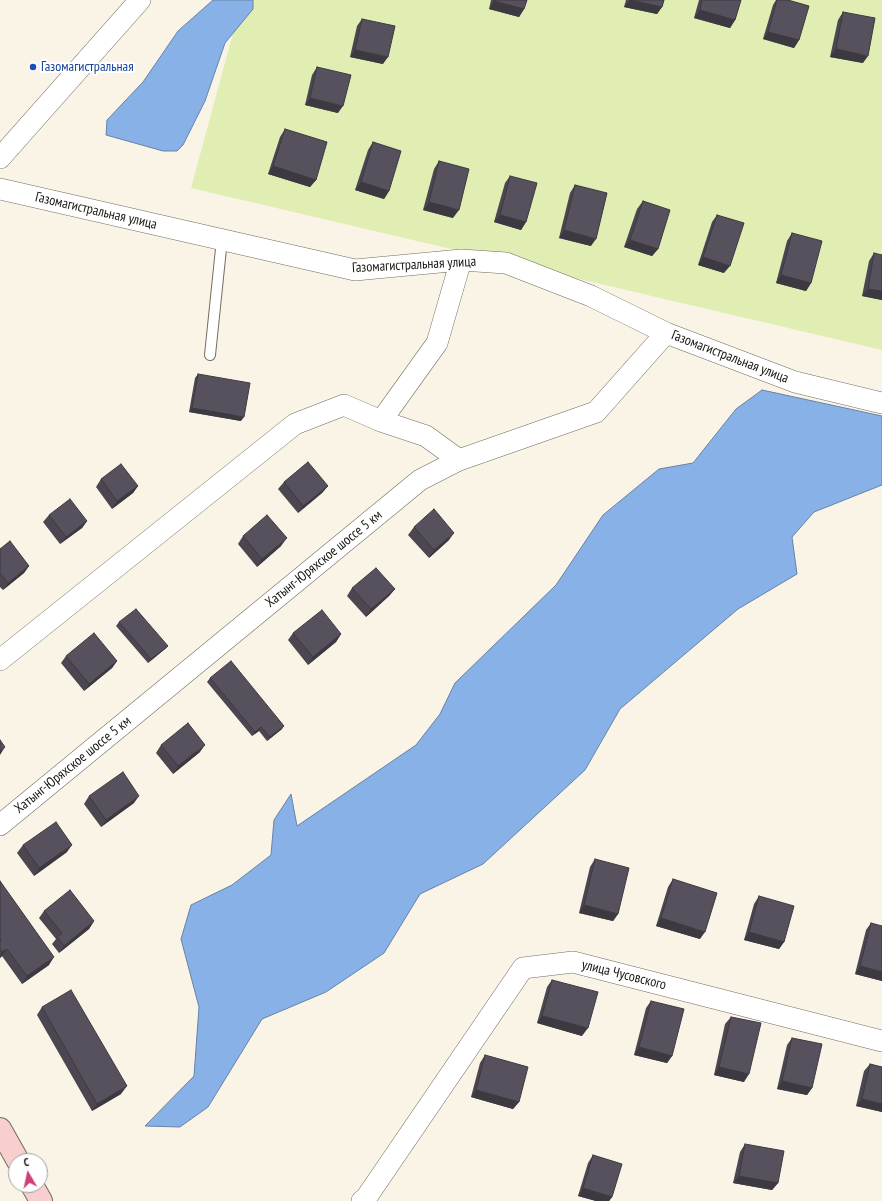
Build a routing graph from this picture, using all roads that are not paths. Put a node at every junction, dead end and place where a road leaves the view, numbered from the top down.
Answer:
1 (140, 0) edge
2 (0, 158) edge
3 (0, 189) edge
4 (222, 239) junction
5 (461, 260) junction
6 (666, 333) junction
7 (210, 355) dead end
8 (882, 403) edge
9 (381, 421) junction
10 (459, 460) junction
11 (0, 660) edge
12 (0, 825) edge
13 (882, 1041) edge
14 (0, 1129) edge
15 (14, 1153) edge
16 (365, 1200) edge

1 - 2 street
3 - 4 street, Газомагистральная улица
4 - 5 street, Газомагистральная улица
4 - 7 lane
5 - 6 street, Газомагистральная улица
5 - 9 street
6 - 8 street, Газомагистральная улица
6 - 10 street, Хатынг-Юряхское шоссе 5 км
9 - 10 street
9 - 11 street
10 - 12 street, Хатынг-Юряхское шоссе 5 км
13 - 16 street, улица Чусовского
14 - 15 main road

